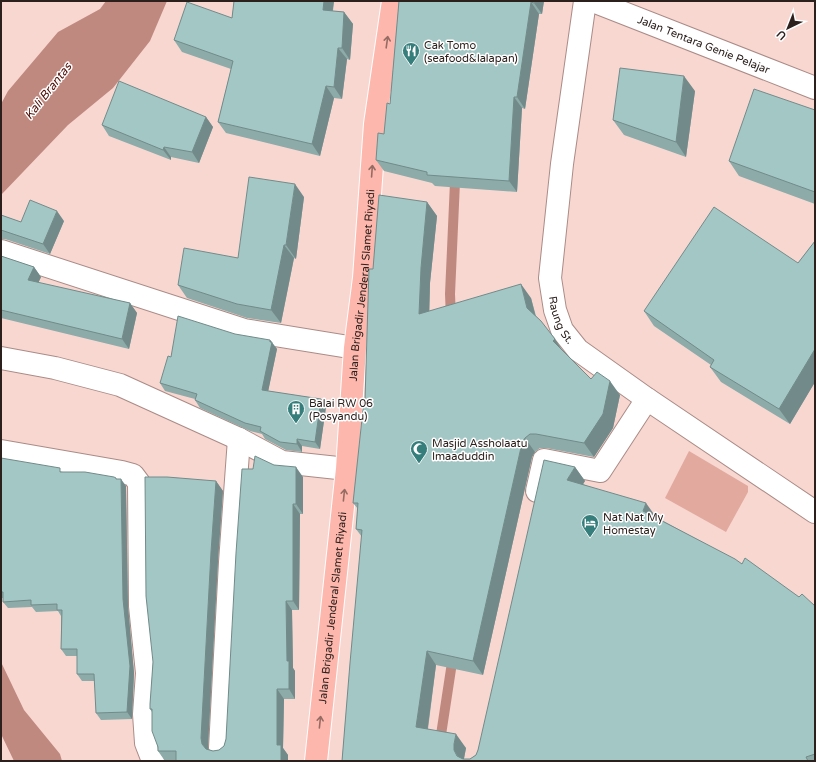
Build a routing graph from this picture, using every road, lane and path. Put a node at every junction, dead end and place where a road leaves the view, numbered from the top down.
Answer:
1 (393, 1) edge
2 (585, 1) edge
3 (593, 1) edge
4 (815, 88) edge
5 (1, 251) edge
6 (354, 348) junction
7 (1, 358) edge
8 (647, 399) junction
9 (239, 440) junction
10 (1, 451) edge
11 (347, 469) junction
12 (533, 507) edge
13 (815, 512) edge
14 (220, 748) edge
15 (153, 761) edge
16 (316, 761) edge

6 -> 1 main road, Jalan Brigadir Jenderal Slamet Riyadi
2 - 8 street, Raung St.
3 - 4 street, Jalan Tentara Genie Pelajar
5 - 6 street
6 - 11 main road, Jalan Brigadir Jenderal Slamet Riyadi
7 - 9 street
8 - 12 street
8 - 13 street, Raung St.
9 - 11 street
9 - 14 street
10 - 15 street
16 -> 11 main road, Jalan Brigadir Jenderal Slamet Riyadi

